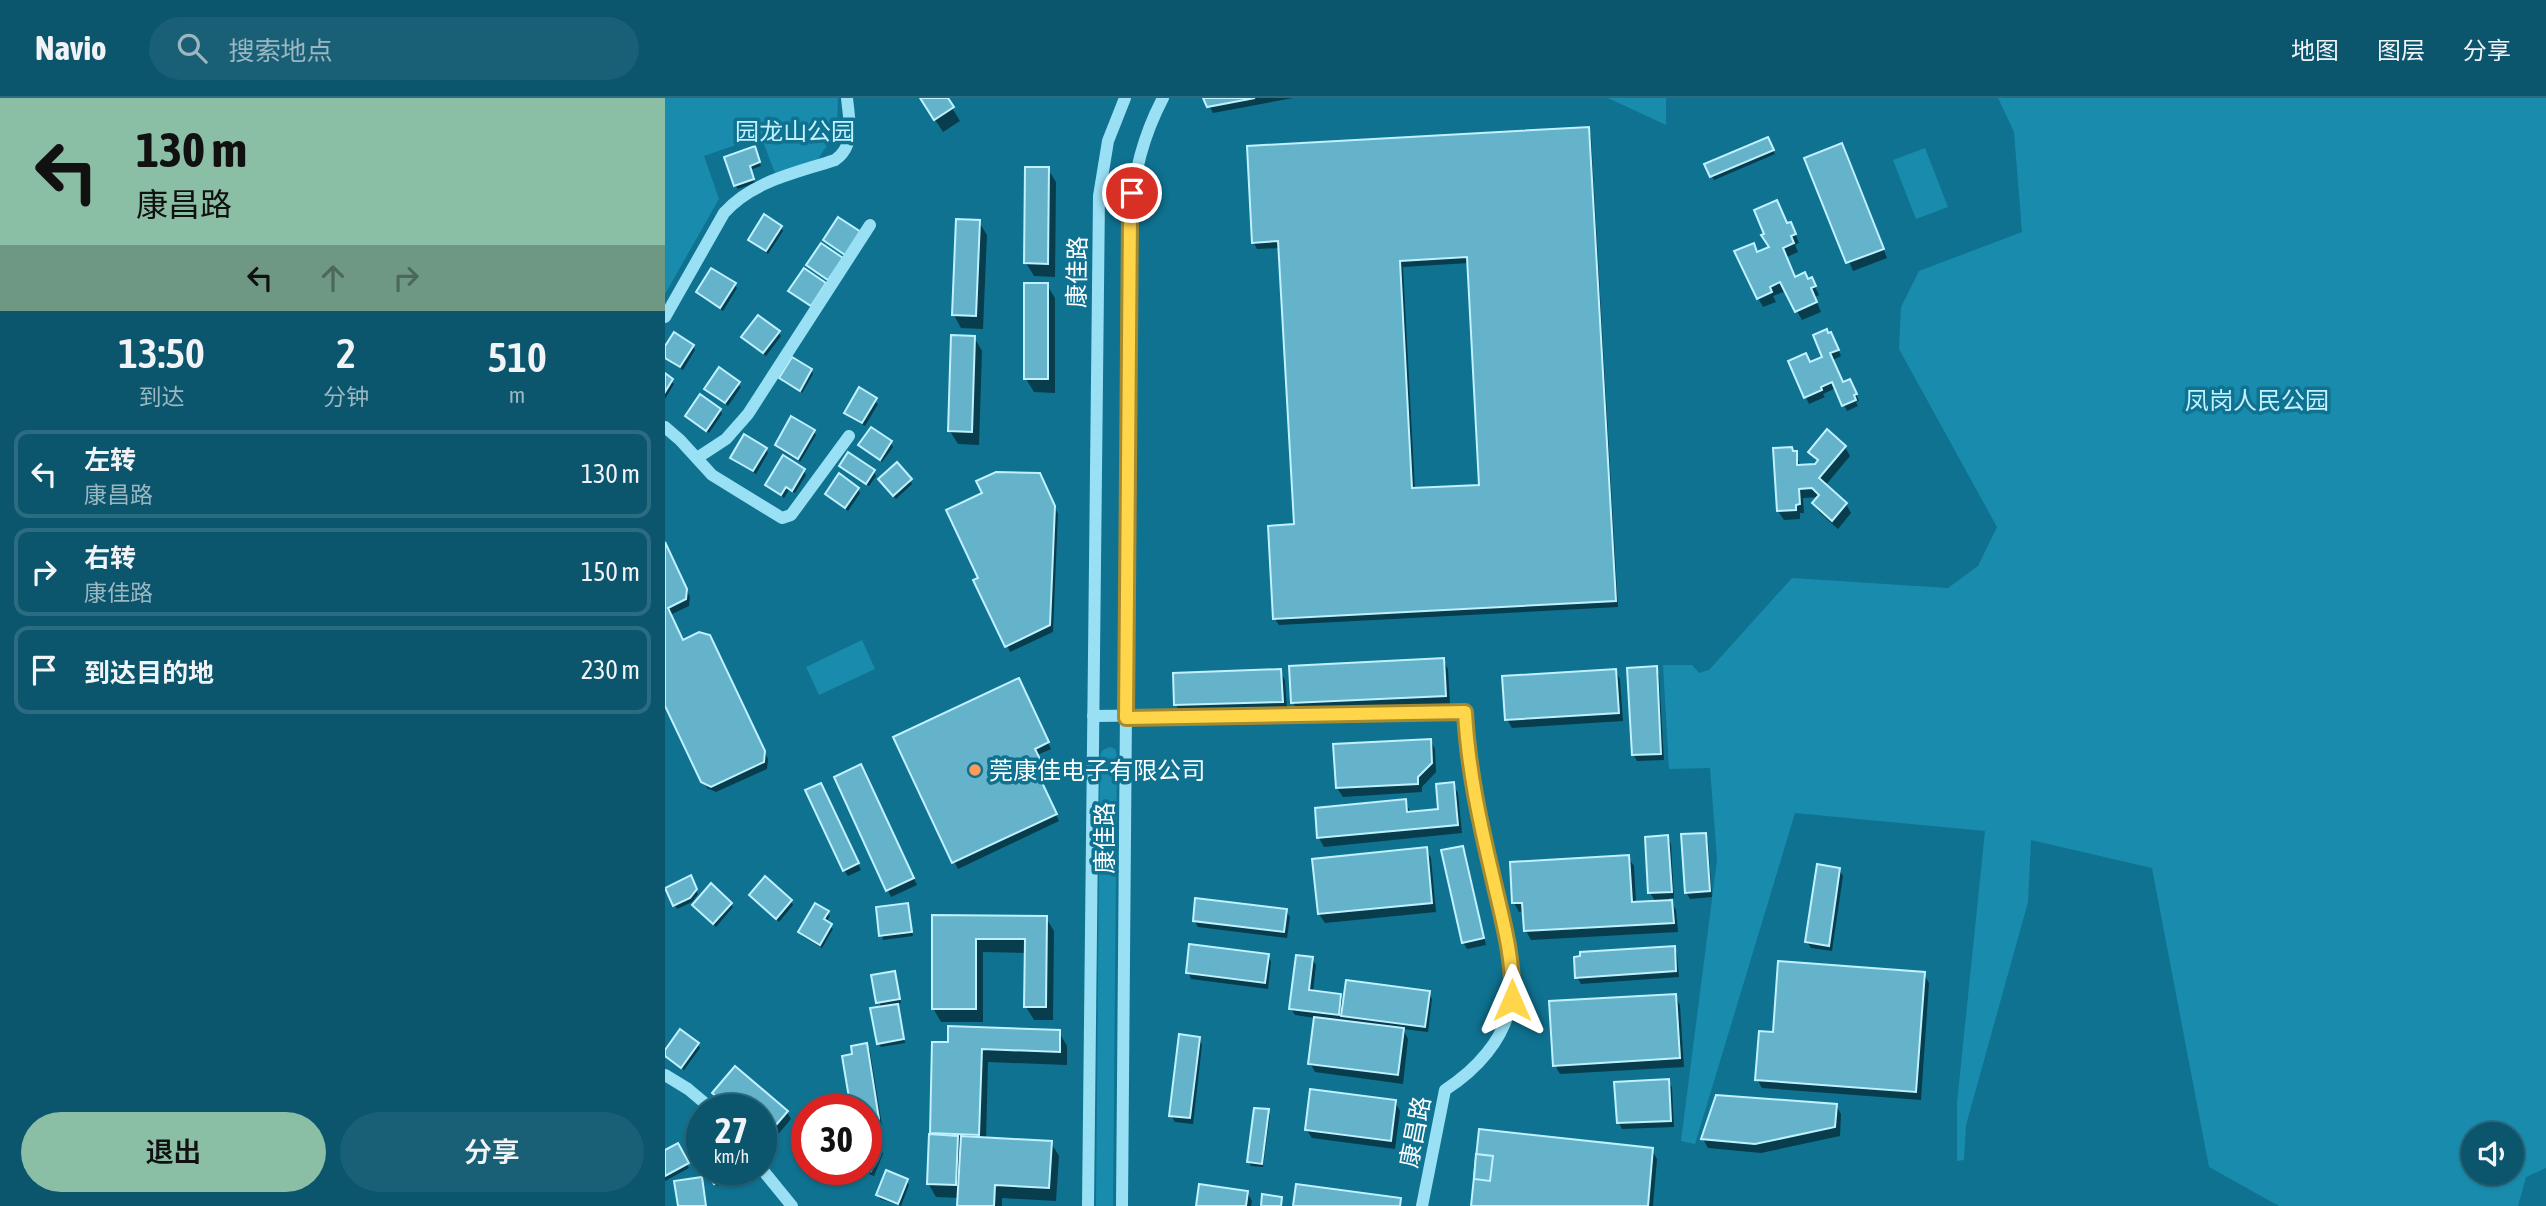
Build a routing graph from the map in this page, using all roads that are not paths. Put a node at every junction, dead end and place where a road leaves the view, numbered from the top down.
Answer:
1 (847, 98) edge
2 (1125, 98) edge
3 (1163, 98) edge
4 (870, 225) dead end
5 (665, 317) edge
6 (665, 427) edge
7 (849, 436) dead end
8 (697, 458) junction
9 (1093, 716) junction
10 (1126, 718) junction
11 (665, 1075) edge
12 (695, 1094) edge
13 (775, 1185) edge
14 (792, 1206) edge
15 (1088, 1206) edge
16 (1122, 1206) edge
17 (1422, 1206) edge

1 - 5 street
2 - 9 street, 康佳路
3 - 10 street, 康佳路
4 - 8 street
6 - 8 street
7 - 8 street
9 - 10 street, 康昌路
9 - 15 street, 康佳路
10 - 16 street, 康佳路
10 - 17 street, 康昌路
11 - 12 street
13 - 14 street

